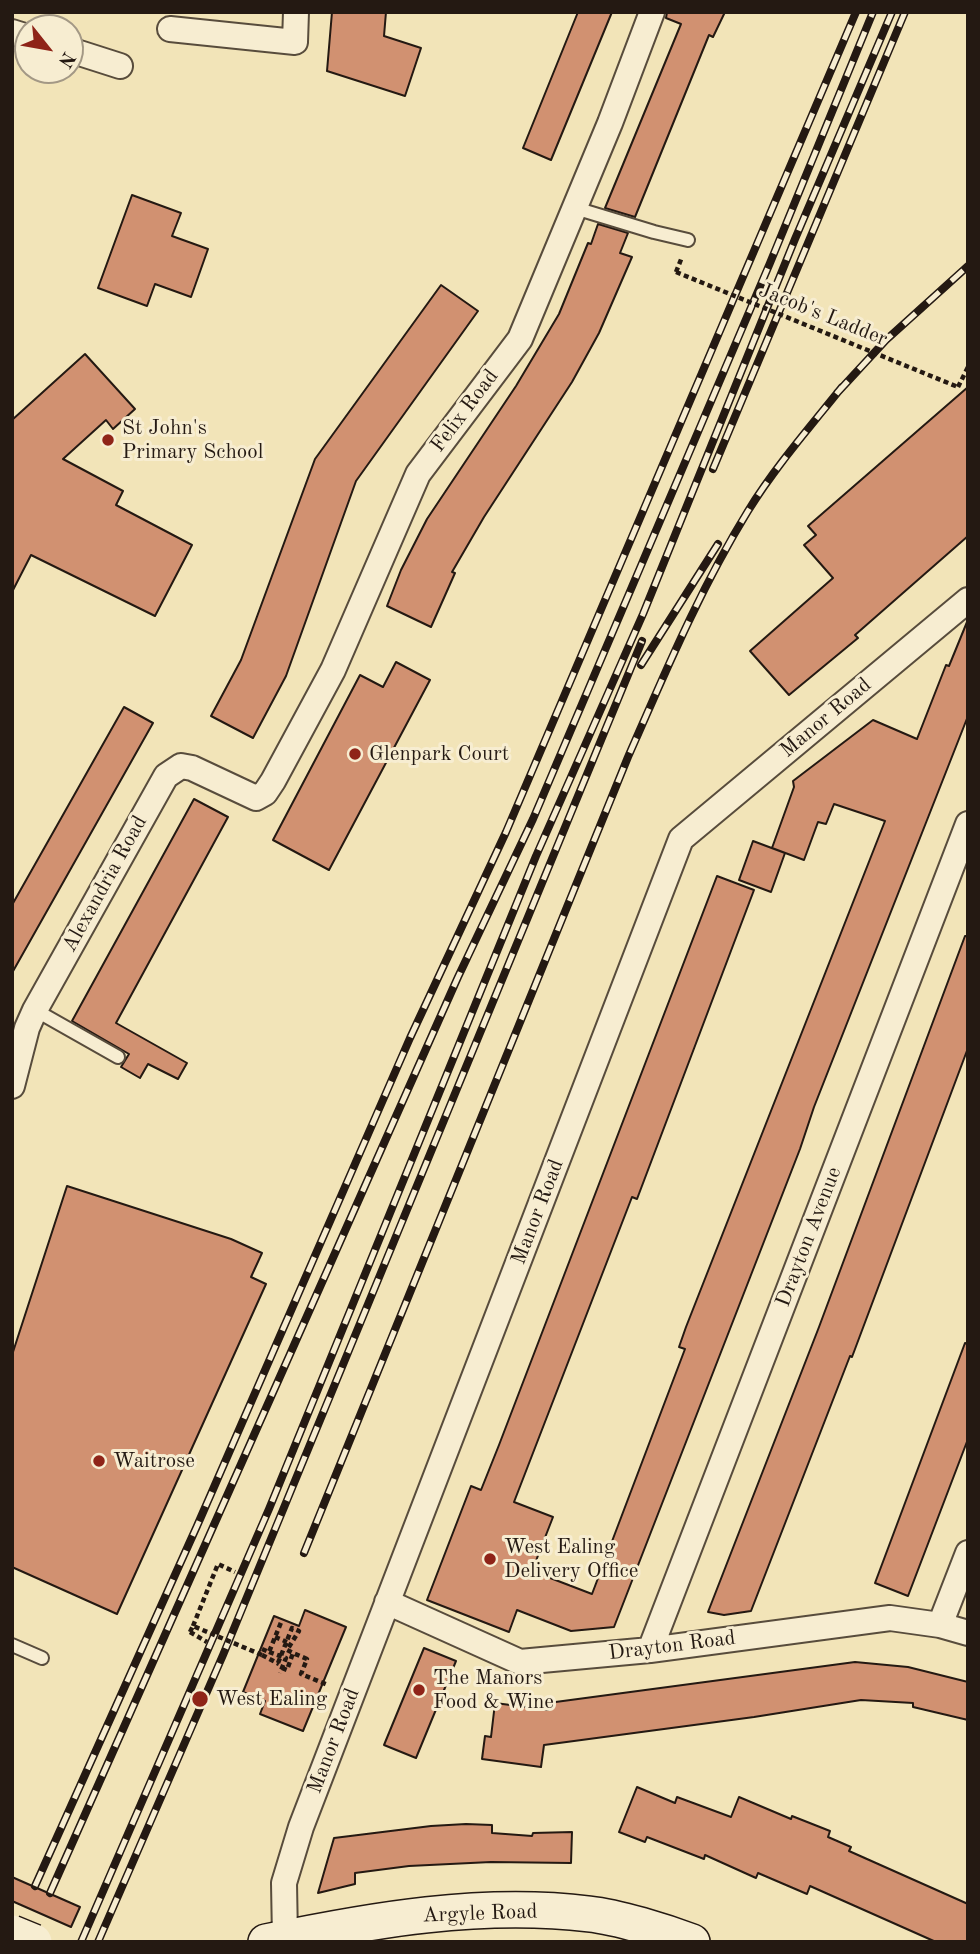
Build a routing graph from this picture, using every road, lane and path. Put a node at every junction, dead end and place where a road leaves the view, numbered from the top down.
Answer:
1 (296, 12) edge
2 (652, 12) edge
3 (170, 29) dead end
4 (84, 54) edge
5 (120, 66) dead end
6 (575, 208) junction
7 (688, 240) dead end
8 (676, 272) dead end
9 (968, 367) edge
10 (968, 600) edge
11 (256, 798) joint
12 (968, 824) edge
13 (35, 1010) junction
14 (118, 1057) dead end
15 (12, 1086) edge
16 (968, 1553) edge
17 (236, 1572) dead end
18 (387, 1602) junction
19 (282, 1619) dead end
20 (940, 1625) junction
21 (193, 1626) junction
22 (968, 1633) edge
23 (275, 1637) junction
24 (292, 1640) junction
25 (206, 1642) dead end
26 (12, 1645) edge
27 (650, 1650) junction
28 (262, 1652) junction
29 (269, 1652) junction
30 (293, 1653) junction
31 (42, 1658) dead end
32 (281, 1667) junction
33 (352, 1694) junction
34 (12, 1933) edge
35 (296, 1938) edge
36 (34, 1942) edge
37 (692, 1942) edge

1 - 3 street
2 - 6 street, Felix Road
4 - 5 street
6 - 7 lane
6 - 11 street, Felix Road
8 - 9 path, Jacob's Ladder, bridge
10 - 18 street, Manor Road
11 - 13 street, Alexandria Road
12 - 27 street, Drayton Avenue
13 - 14 lane
13 - 15 street, Alexandria Road
16 - 20 street
17 - 21 path
18 - 27 street, Drayton Road
18 - 33 street, Manor Road
19 - 23 path
20 - 22 street, Drayton Road
20 - 27 street, Drayton Road
21 - 25 path, bridge
21 - 28 path, bridge
23 - 24 path
23 - 29 path
24 - 30 path
24 - 32 path
26 - 31 lane
28 - 29 path
28 - 32 path
29 - 32 path
30 - 32 path
30 - 33 path
33 - 35 street, Manor Road
34 - 36 main road, bridge
35 - 37 main road, Argyle Road

